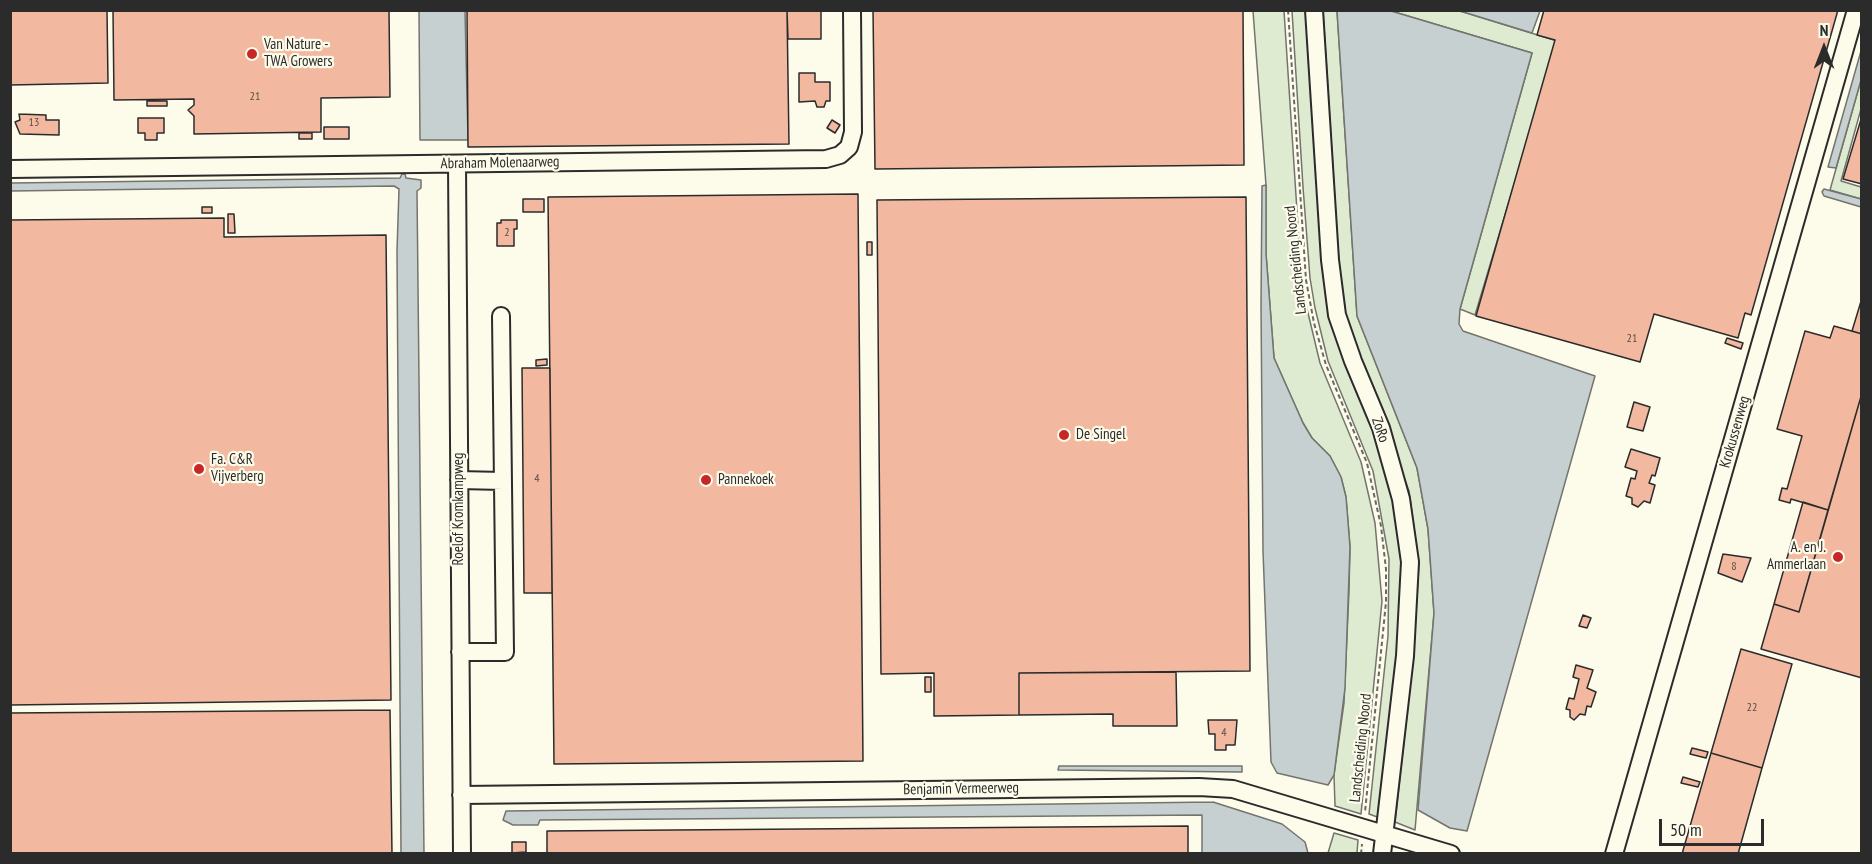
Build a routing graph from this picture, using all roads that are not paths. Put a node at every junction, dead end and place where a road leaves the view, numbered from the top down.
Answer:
1 (852, 10) edge
2 (1314, 10) edge
3 (1856, 10) edge
4 (457, 164) junction
5 (10, 169) edge
6 (501, 316) dead end
7 (459, 480) junction
8 (503, 481) junction
9 (460, 652) junction
10 (461, 795) junction
11 (1384, 833) junction
12 (462, 854) edge
13 (1382, 854) edge
14 (1451, 854) edge
15 (1614, 854) edge

1 - 4 street, Abraham Molenaarweg
2 - 11 street, ZoRo
3 - 15 street, Krokussenweg
4 - 5 street, Abraham Molenaarweg
4 - 7 street, Roelof Kromkampweg
6 - 8 street
7 - 8 street
7 - 9 street, Roelof Kromkampweg
8 - 9 street
9 - 10 street, Roelof Kromkampweg
10 - 11 street, Benjamin Vermeerweg
10 - 12 street, Roelof Kromkampweg
11 - 13 street, ZoRo
11 - 14 street, Benjamin Vermeerweg

